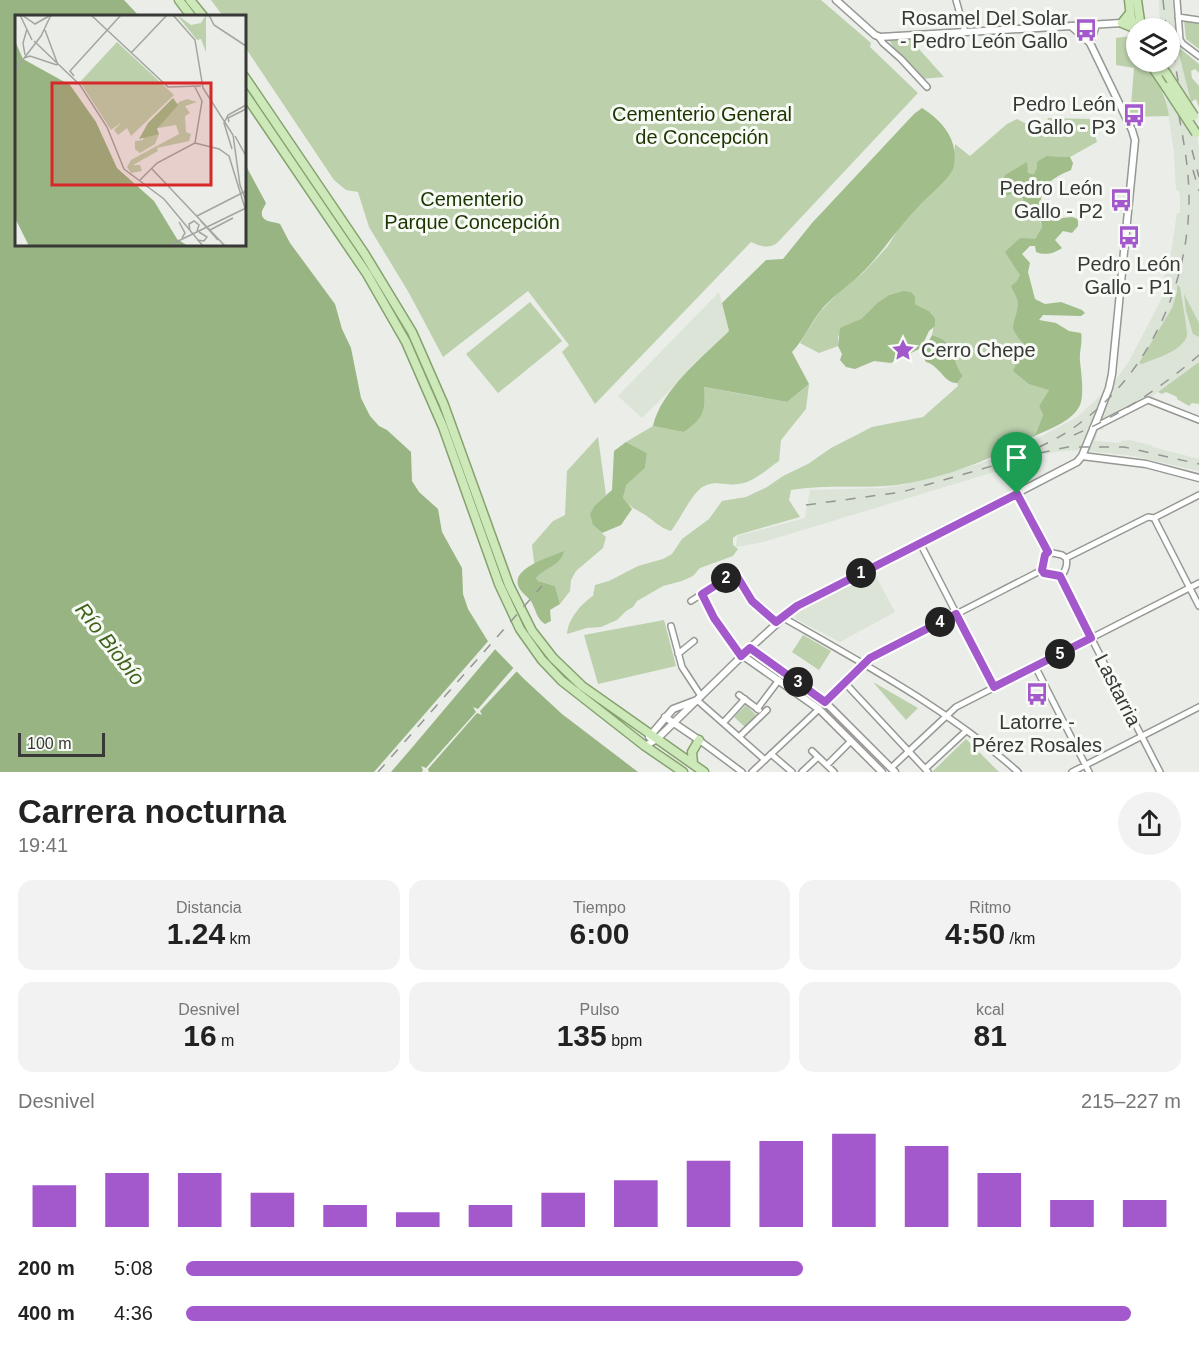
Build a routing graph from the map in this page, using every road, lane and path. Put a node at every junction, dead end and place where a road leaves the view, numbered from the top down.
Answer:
1 (179, 0) edge
2 (836, 0) edge
3 (956, 0) edge
4 (1129, 0) edge
5 (1137, 0) edge
6 (1177, 0) edge
7 (193, 2) edge
8 (1130, 13) junction
9 (190, 15) edge
10 (202, 15) edge
11 (1178, 17) junction
12 (1133, 18) edge
13 (1138, 18) edge
14 (1199, 20) edge
15 (1122, 23) junction
16 (1126, 24) edge
17 (1096, 25) junction
18 (1071, 26) junction
19 (965, 32) junction
20 (878, 36) junction
21 (1090, 43) junction
22 (1199, 56) edge
23 (1156, 72) edge
24 (1165, 72) edge
25 (246, 79) edge
26 (927, 87) dead end
27 (246, 96) edge
28 (1197, 120) edge
29 (1198, 135) edge
30 (1199, 420) edge
31 (1093, 428) junction
32 (1082, 456) junction
33 (1199, 478) edge
34 (1017, 494) junction
35 (1199, 495) edge
36 (1154, 518) junction
37 (920, 543) junction
38 (1048, 552) junction
39 (1066, 558) junction
40 (1042, 570) junction
41 (1060, 576) junction
42 (1199, 583) edge
43 (1190, 588) junction
44 (702, 594) junction
45 (691, 601) dead end
46 (1199, 606) edge
47 (956, 614) junction
48 (782, 617) junction
49 (776, 622) junction
50 (671, 626) dead end
51 (1091, 638) junction
52 (694, 641) dead end
53 (750, 648) junction
54 (678, 654) junction
55 (742, 656) junction
56 (864, 664) junction
57 (1035, 666) junction
58 (779, 680) junction
59 (845, 683) junction
60 (994, 687) junction
61 (739, 695) dead end
62 (699, 698) junction
63 (745, 699) junction
64 (825, 702) junction
65 (1199, 707) edge
66 (757, 709) junction
67 (819, 709) junction
68 (945, 715) junction
69 (665, 717) junction
70 (674, 722) junction
71 (723, 723) junction
72 (966, 731) junction
73 (1141, 736) junction
74 (653, 737) junction
75 (739, 737) junction
76 (699, 740) junction
77 (851, 741) junction
78 (645, 746) junction
79 (812, 751) dead end
80 (908, 752) junction
81 (771, 753) junction
82 (818, 757) junction
83 (765, 760) junction
84 (693, 764) junction
85 (827, 765) junction
86 (1085, 765) junction
87 (893, 770) edge
88 (926, 770) edge
89 (683, 772) edge
90 (704, 772) edge
91 (742, 772) edge
92 (752, 772) edge
93 (792, 772) edge
94 (802, 772) edge
95 (834, 772) edge
96 (882, 772) edge
97 (1018, 772) edge
98 (1072, 772) edge
99 (1089, 772) edge
100 (1160, 772) edge

1 - 9 main road
2 - 20 street
3 - 19 street
4 - 8 main road
5 - 13 main road
6 - 11 street
7 - 10 main road
8 - 12 main road
8 - 15 main road
11 - 14 street
11 - 22 street
15 - 16 main road
15 - 17 street
17 - 18 street
17 - 21 street
18 - 19 street
18 - 21 street
19 - 20 street
20 - 26 street
21 - 31 street
23 - 29 main road, bridge
24 - 28 main road, bridge
25 - 74 main road
27 - 78 main road
30 - 31 street
31 - 32 street
32 - 33 street
32 - 34 street
34 - 37 street
34 - 38 street
35 - 36 street
36 - 39 street
36 - 43 street
37 - 47 street
37 - 48 street
38 - 39 street
38 - 40 street
39 - 41 street
40 - 41 street
40 - 47 street
41 - 51 street, Lastarria
42 - 43 street
43 - 46 street
43 - 51 street
44 - 45 street
44 - 49 street
44 - 55 street
47 - 56 street
47 - 60 street
48 - 49 street
48 - 56 street
49 - 53 street
50 - 54 street
51 - 57 street
51 - 73 street, Lastarria
52 - 54 street
53 - 55 street
53 - 64 street
54 - 62 street
55 - 58 street
55 - 62 street
56 - 59 street
56 - 68 street
57 - 60 street
57 - 86 street
58 - 66 street
58 - 67 street
59 - 64 street
59 - 80 street
60 - 68 street
61 - 63 street
62 - 69 street
62 - 70 street
62 - 71 street
63 - 66 street
63 - 71 street
64 - 87 street
65 - 73 street
66 - 75 street
67 - 77 street
67 - 81 street
68 - 72 street
68 - 80 street
69 - 70 street
69 - 74 street
70 - 74 street
70 - 76 street
71 - 75 street
72 - 88 street
72 - 97 street
73 - 86 street
73 - 100 street, Lastarria
74 - 78 street
74 - 84 main road
75 - 83 street
76 - 84 main road
76 - 91 street
77 - 85 street
77 - 96 street
78 - 89 main road
79 - 82 street
80 - 87 street
80 - 88 street
81 - 83 street
81 - 93 street
82 - 85 street
82 - 94 street
83 - 92 street
84 - 90 main road
85 - 95 street
86 - 98 street
86 - 99 street

